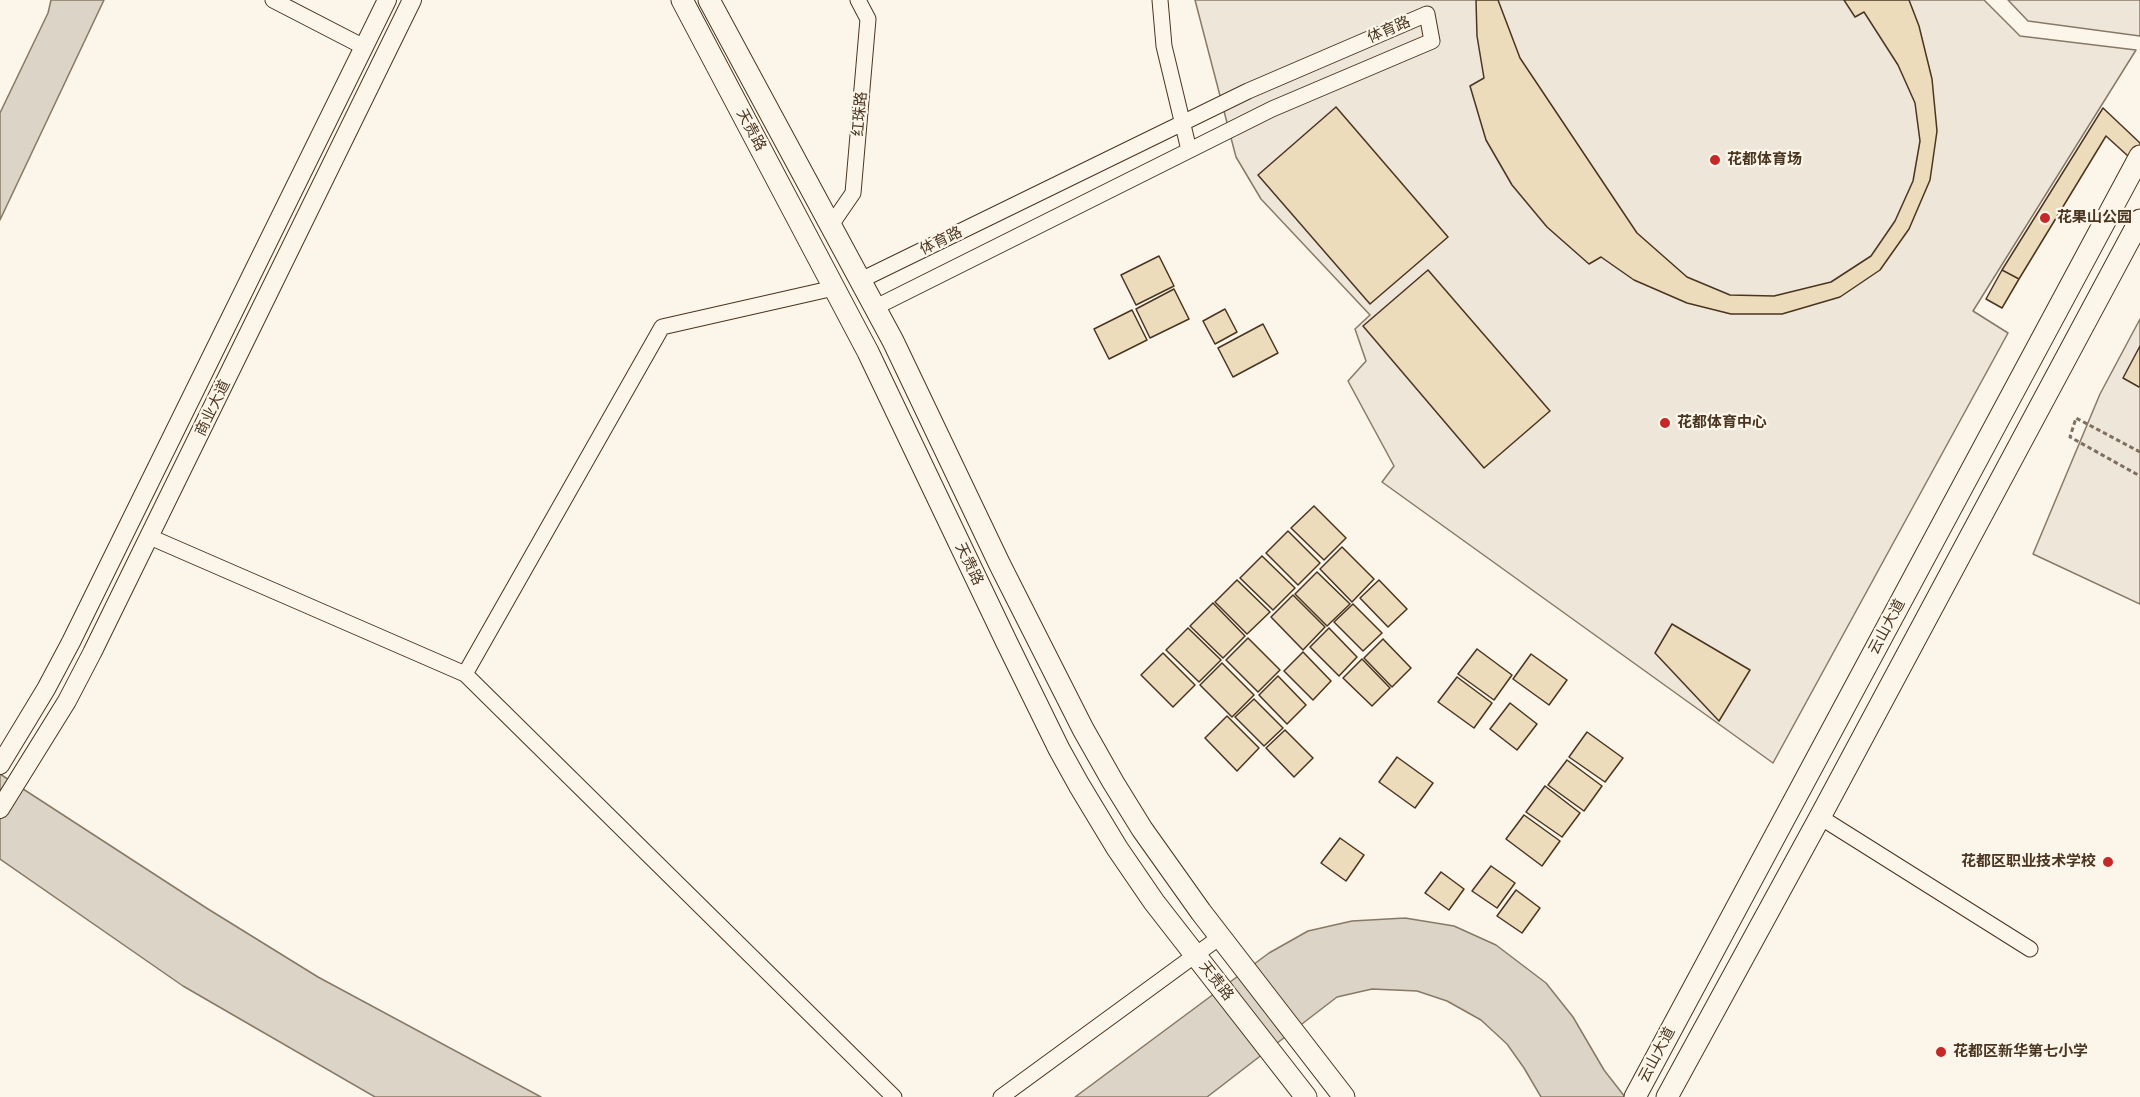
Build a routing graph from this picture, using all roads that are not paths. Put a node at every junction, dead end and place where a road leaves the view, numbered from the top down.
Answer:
1 (273, 0) edge
2 (387, 0) edge
3 (412, 0) edge
4 (682, 0) edge
5 (709, 0) edge
6 (858, 0) edge
7 (1160, 0) edge
8 (364, 47) junction
9 (1183, 123) junction
10 (1190, 150) junction
11 (2140, 156) edge
12 (2140, 220) edge
13 (831, 225) junction
14 (861, 280) junction
15 (834, 288) junction
16 (874, 308) junction
17 (150, 537) junction
18 (465, 674) junction
19 (4, 759) edge
20 (0, 809) edge
21 (1820, 817) junction
22 (1220, 937) junction
23 (2030, 949) dead end
24 (1196, 956) junction
25 (1670, 1091) edge
26 (894, 1097) edge
27 (1001, 1097) edge
28 (1306, 1097) edge
29 (1344, 1097) edge
30 (1635, 1097) edge

1 - 8 street
2 - 8 street, 商业大道
3 - 17 street, 商业大道
4 - 15 main road, 天贵路
5 - 13 main road, 天贵路
6 - 13 street, 红珠路
7 - 9 street
8 - 19 street, 商业大道
9 - 10 street
9 - 10 street, 体育路
9 - 14 street, 体育路
10 - 16 street, 体育路
11 - 30 main road, 云山大道
12 - 21 main road, 云山大道
13 - 14 main road, 天贵路
14 - 16 main road, 天贵路
15 - 18 street
15 - 24 main road, 天贵路
16 - 22 main road, 天贵路
17 - 18 street
17 - 20 street, 商业大道
18 - 26 street
21 - 23 street
21 - 25 main road, 云山大道
22 - 24 street
22 - 29 main road, 天贵路
24 - 27 street
24 - 28 main road, 天贵路

